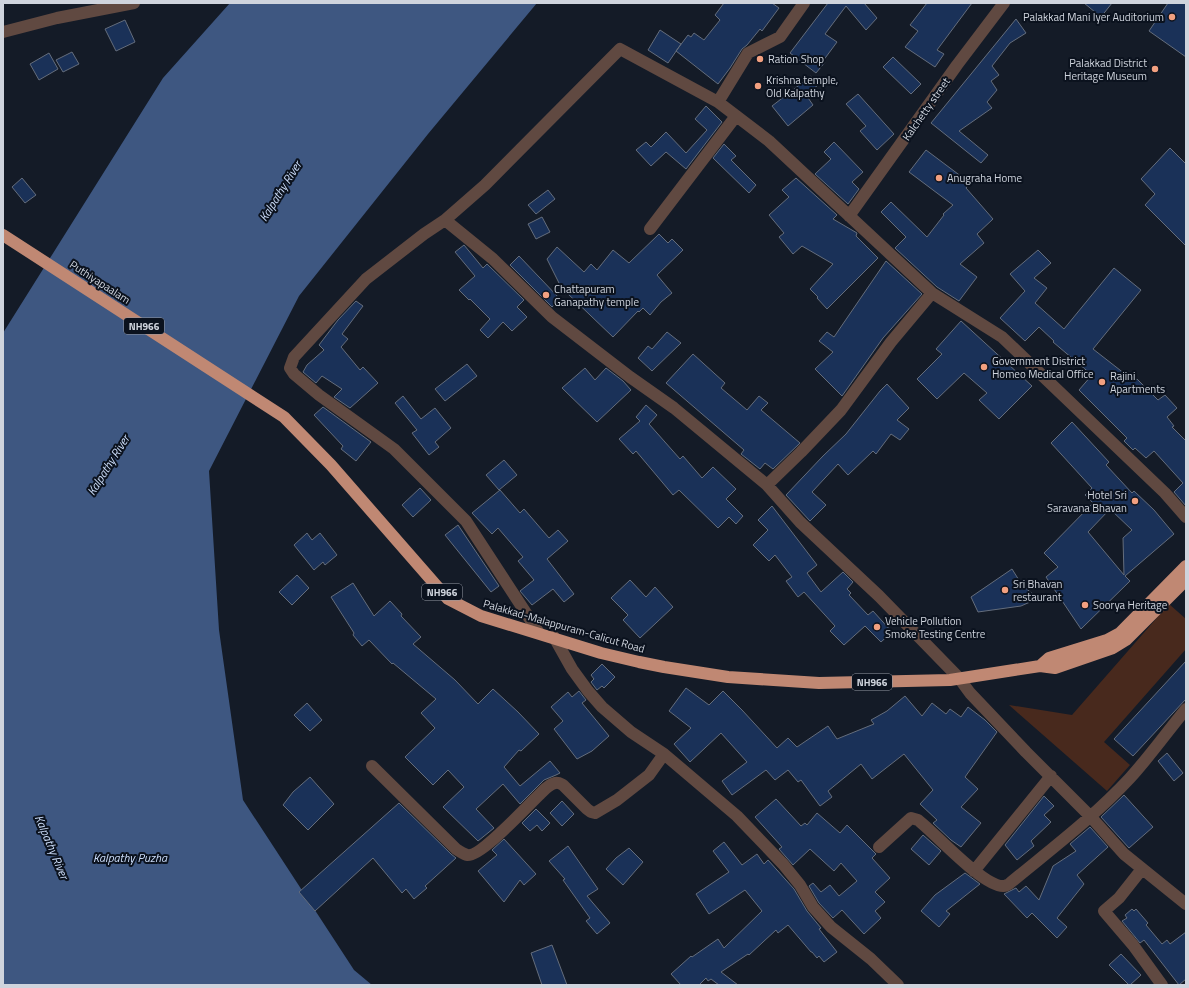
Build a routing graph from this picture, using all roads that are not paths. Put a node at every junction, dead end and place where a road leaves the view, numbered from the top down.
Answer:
1 (134, 3) edge
2 (804, 3) edge
3 (1004, 3) edge
4 (3, 32) edge
5 (718, 102) junction
6 (736, 116) junction
7 (849, 216) junction
8 (445, 220) junction
9 (650, 229) dead end
10 (3, 235) edge
11 (932, 293) junction
12 (284, 416) joint
13 (767, 485) junction
14 (1186, 517) edge
15 (1186, 566) edge
16 (1186, 580) edge
17 (539, 633) junction
18 (554, 637) junction
19 (1040, 666) junction
20 (959, 678) junction
21 (1186, 709) edge
22 (664, 754) junction
23 (372, 766) dead end
24 (1051, 776) junction
25 (1090, 816) junction
26 (879, 847) dead end
27 (1142, 868) junction
28 (974, 871) junction
29 (1186, 904) edge
30 (898, 985) edge
31 (1162, 985) edge

1 - 4 street
2 - 5 street
3 - 7 street, Kalchetty street
5 - 6 street
5 - 8 street
6 - 7 street
6 - 9 street
7 - 11 street
8 - 13 street
8 - 17 street
10 - 12 highway, Puthiyapaalam / NH966
11 - 13 street
11 - 14 street
12 - 17 highway, Palakkad-Malappuram-Calicut Road / NH966
13 - 20 street
15 - 19 highway, Palakkad-Malappuram-Calicut Road / NH966
16 - 19 highway, Palakkad-Malappuram-Calicut Road / NH966
17 - 18 highway, Palakkad-Malappuram-Calicut Road / NH966
18 - 20 highway, Palakkad-Malappuram-Calicut Road / NH966
18 - 22 street
19 - 20 highway, Palakkad-Malappuram-Calicut Road / NH966
20 - 24 street
21 - 25 street
22 - 23 street
22 - 30 street
24 - 25 street
24 - 28 street
25 - 27 street
25 - 28 street
26 - 28 street
27 - 29 street
27 - 31 street

